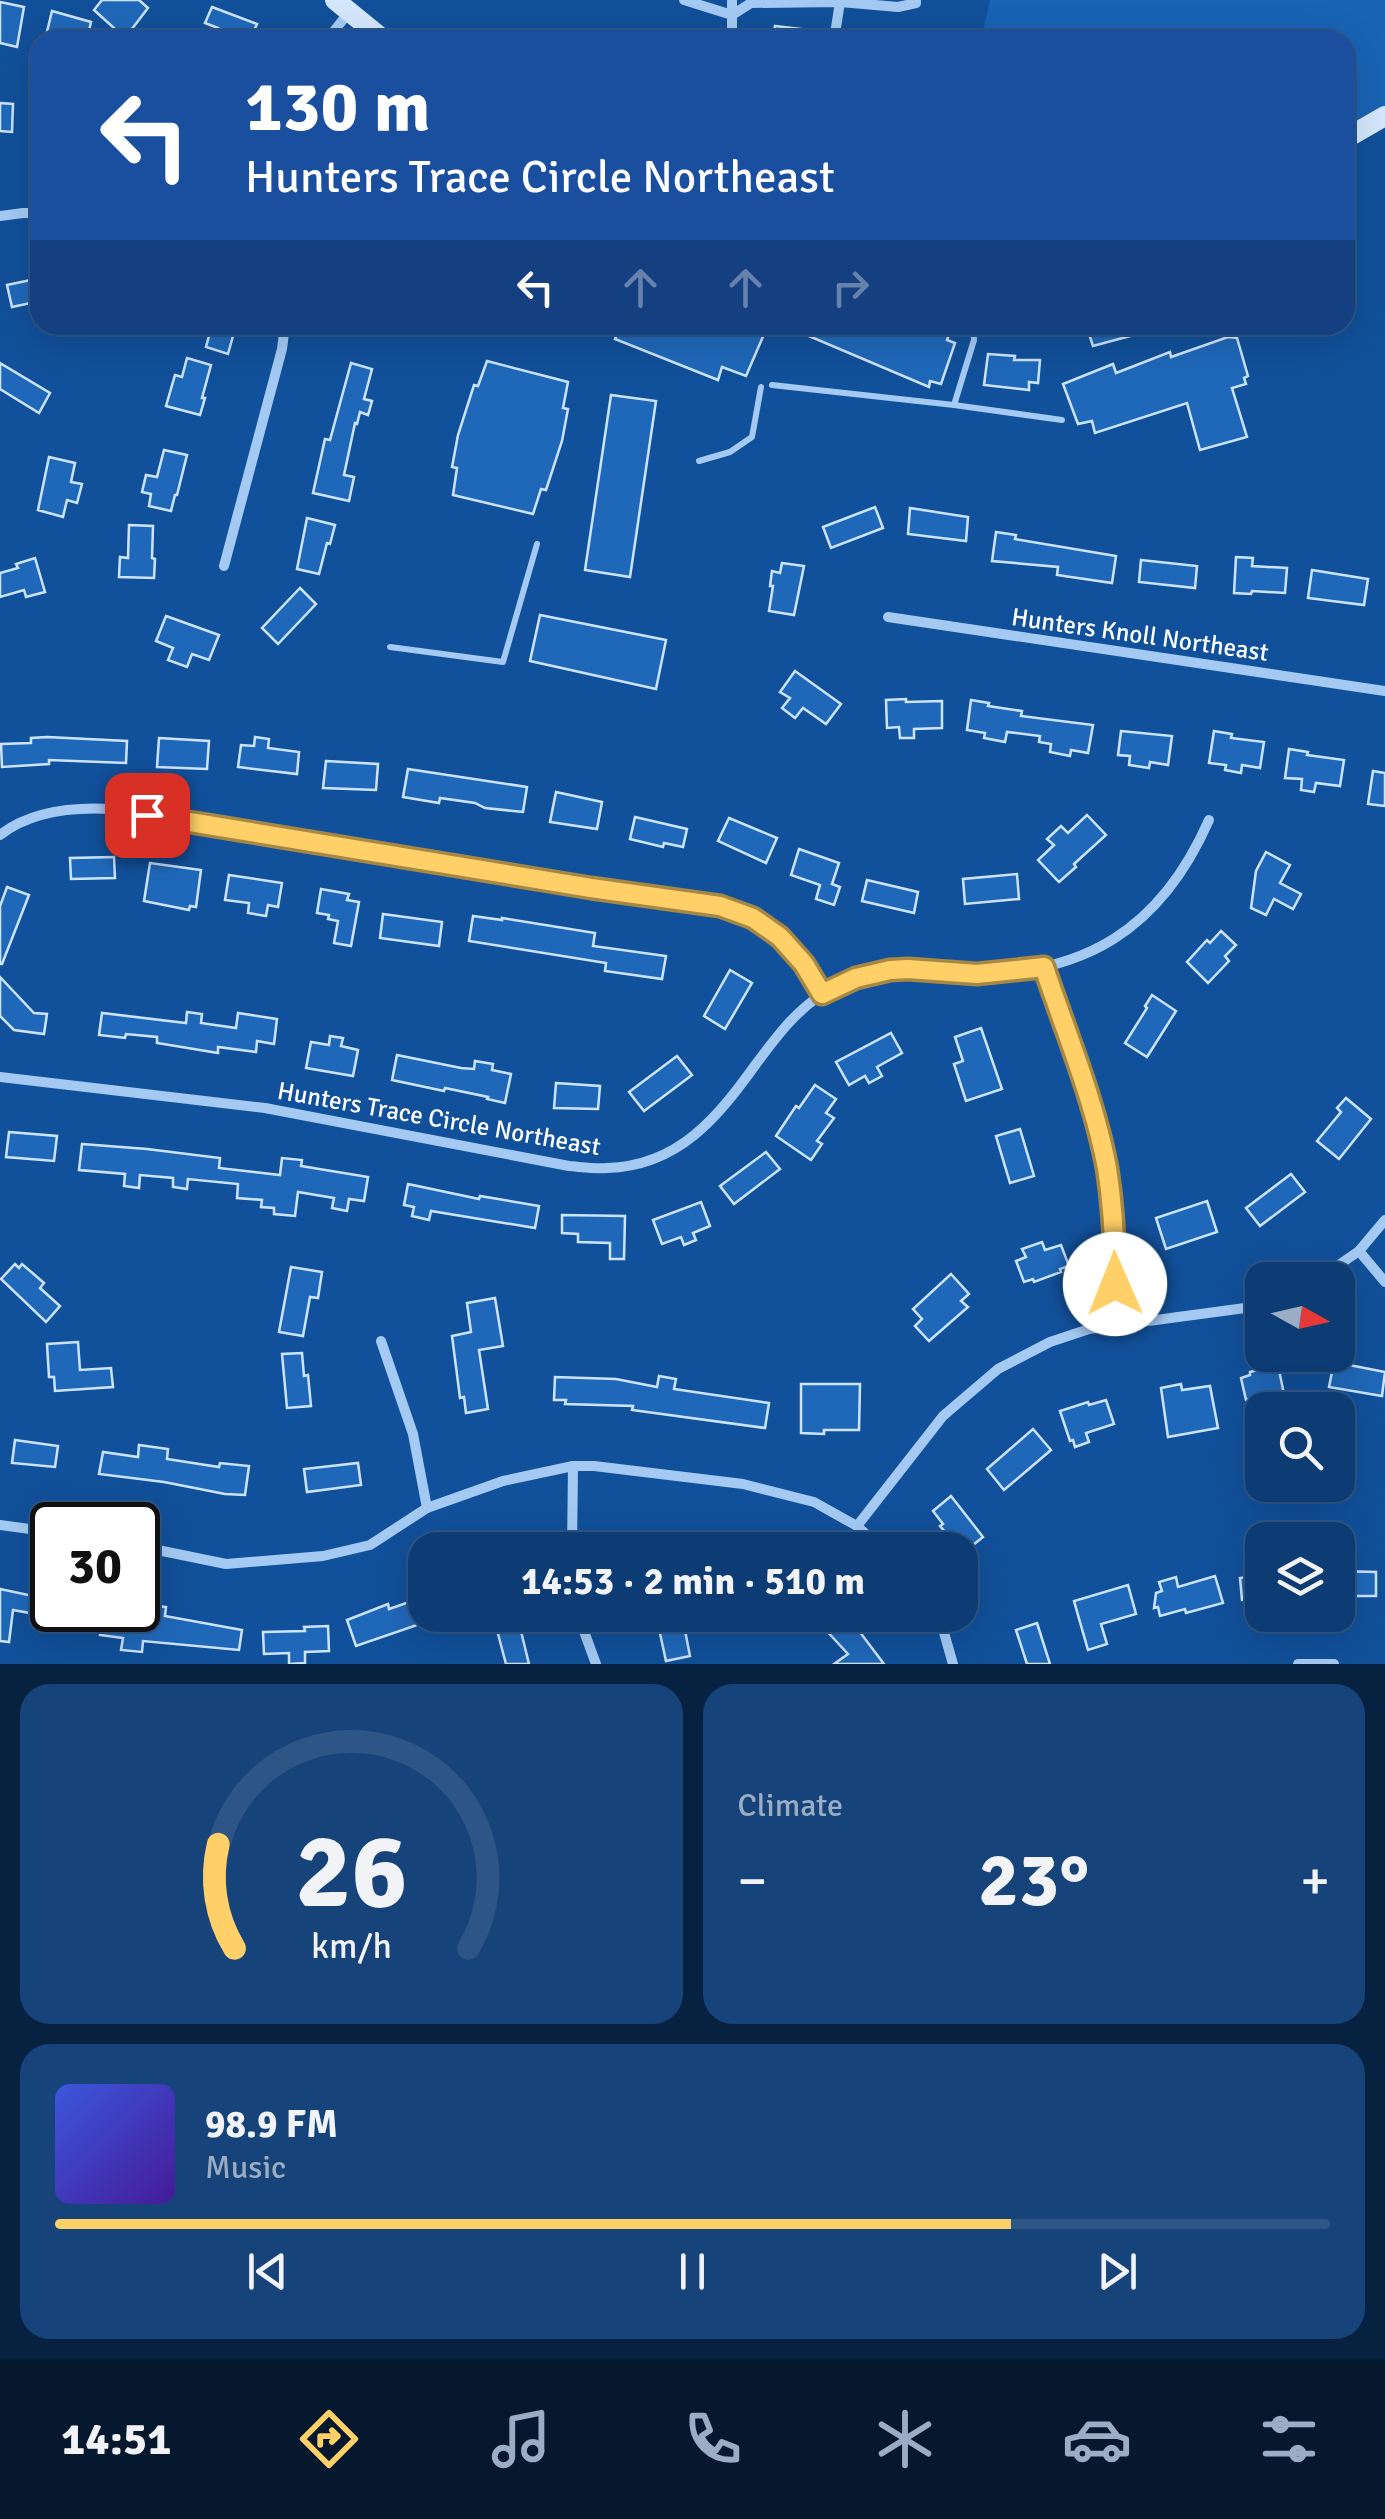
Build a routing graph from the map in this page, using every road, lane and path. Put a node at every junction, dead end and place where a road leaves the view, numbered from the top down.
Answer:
1 (684, 0) edge
2 (732, 0) edge
3 (916, 0) edge
4 (826, 1) edge
5 (840, 2) edge
6 (342, 6) edge
7 (732, 15) junction
8 (331, 30) edge
9 (372, 30) edge
10 (732, 30) edge
11 (836, 30) edge
12 (1385, 116) edge
13 (1355, 133) edge
14 (30, 213) edge
15 (0, 216) edge
16 (284, 335) edge
17 (974, 335) edge
18 (772, 385) dead end
19 (761, 387) dead end
20 (954, 404) junction
21 (1062, 420) dead end
22 (699, 461) dead end
23 (537, 544) dead end
24 (224, 566) dead end
25 (888, 618) dead end
26 (390, 646) dead end
27 (1385, 690) edge
28 (1209, 820) dead end
29 (0, 835) edge
30 (1044, 967) junction
31 (822, 994) junction
32 (0, 1078) edge
33 (1385, 1220) edge
34 (1358, 1251) junction
35 (1343, 1262) edge
36 (1385, 1282) edge
37 (1245, 1308) edge
38 (1112, 1325) junction
39 (381, 1341) dead end
40 (573, 1466) junction
41 (427, 1508) junction
42 (0, 1525) edge
43 (857, 1526) junction
44 (30, 1529) edge
45 (572, 1532) edge
46 (864, 1532) edge
47 (160, 1550) edge
48 (584, 1632) edge
49 (944, 1632) edge
50 (596, 1664) edge
51 (953, 1664) edge
52 (1298, 1664) edge
53 (1334, 1664) edge

1 - 7 street
2 - 7 street
3 - 5 street
4 - 5 street
4 - 7 street
5 - 11 street
6 - 8 street
6 - 9 street
7 - 10 street
12 - 13 street
14 - 15 street
16 - 24 street
17 - 20 lane
18 - 20 lane
19 - 22 lane
20 - 21 lane
23 - 26 lane
25 - 27 street, Hunters Knoll Northeast
28 - 30 street, Hunters Trace Circle Northeast
29 - 31 street
30 - 31 street, Hunters Trace Circle Northeast
30 - 38 street
31 - 32 street, Hunters Trace Circle Northeast
33 - 34 street
34 - 35 street
34 - 36 street
37 - 38 street
38 - 43 street
39 - 41 street
40 - 41 street
40 - 43 street
40 - 45 street
41 - 47 street
42 - 44 street
43 - 46 street
48 - 50 street
49 - 51 street
52 - 53 street

